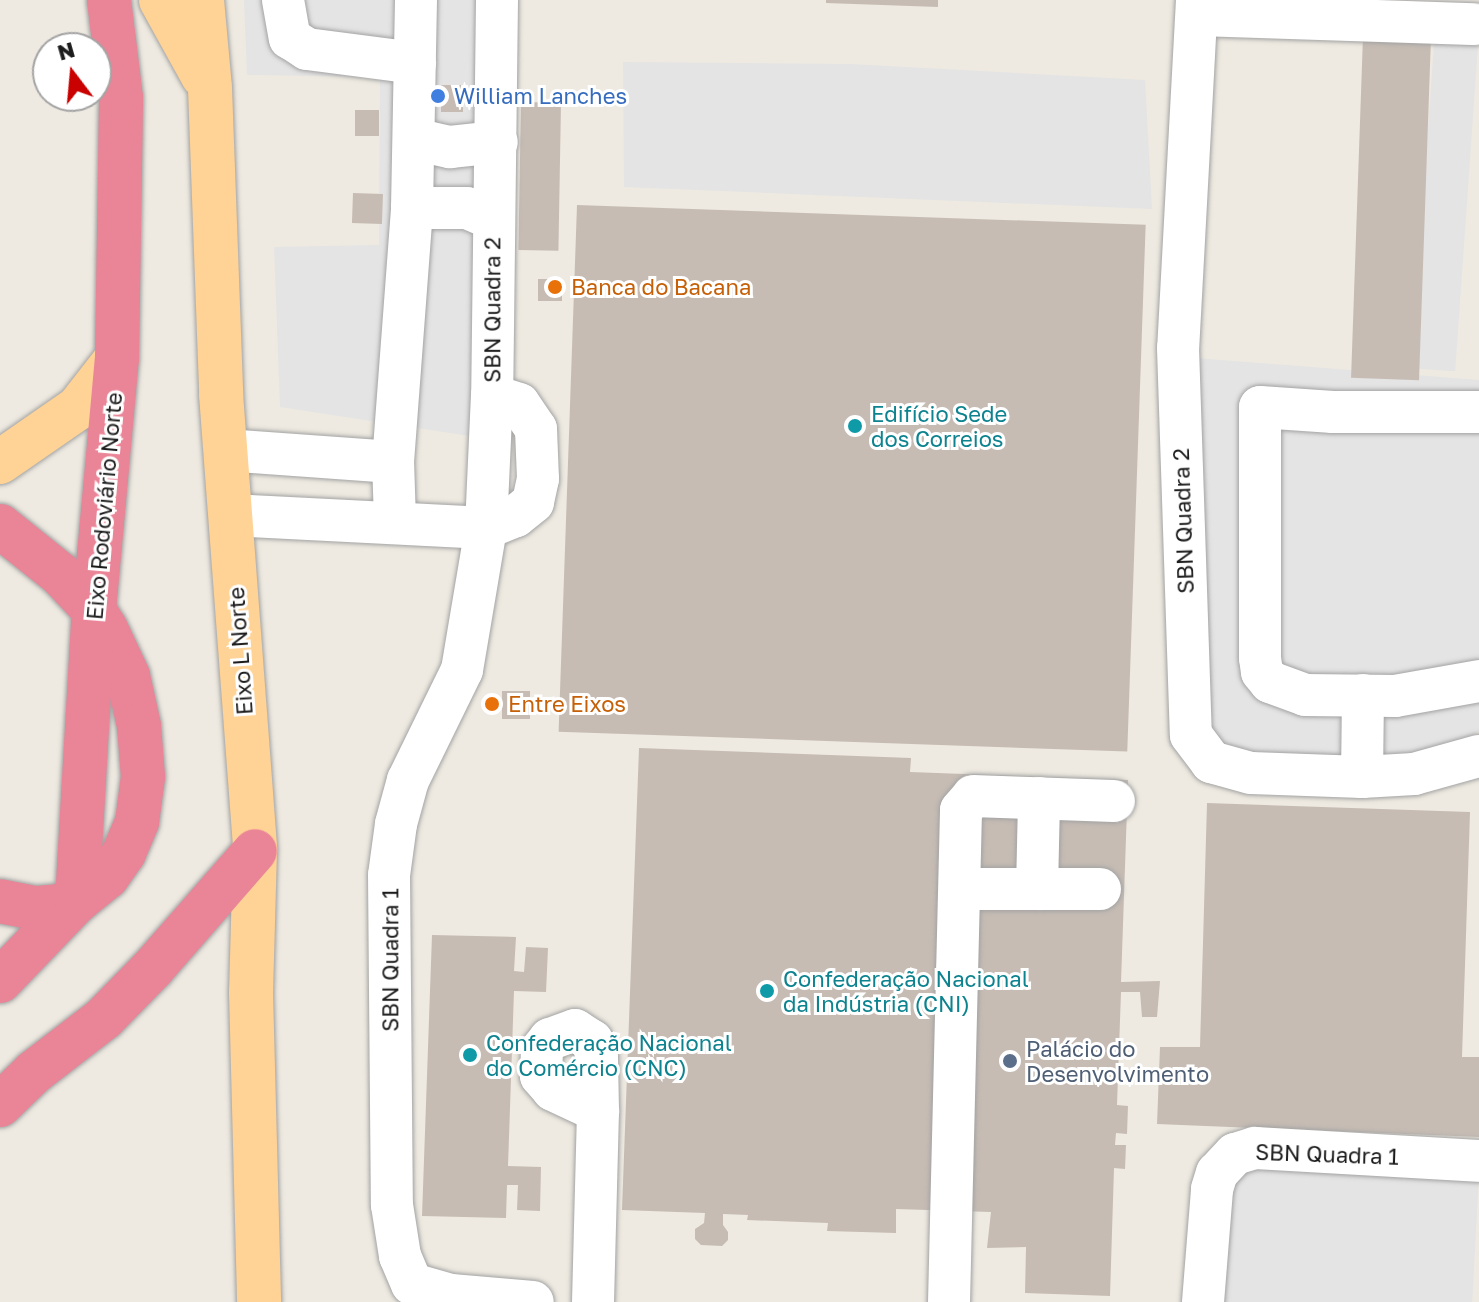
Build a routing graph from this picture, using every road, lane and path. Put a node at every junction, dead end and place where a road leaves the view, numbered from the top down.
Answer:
1 (109, 0) edge
2 (161, 0) edge
3 (202, 0) edge
4 (283, 0) edge
5 (416, 0) edge
6 (497, 0) edge
7 (1197, 8) edge
8 (1474, 24) dead end
9 (415, 63) junction
10 (210, 88) junction
11 (414, 139) junction
12 (497, 142) junction
13 (412, 208) junction
14 (493, 219) junction
15 (117, 358) junction
16 (1479, 412) edge
17 (225, 450) junction
18 (0, 462) edge
19 (393, 462) junction
20 (230, 515) junction
21 (395, 521) junction
22 (0, 526) edge
23 (486, 528) junction
24 (94, 610) junction
25 (1479, 681) edge
26 (1363, 695) junction
27 (1478, 757) edge
28 (1362, 777) junction
29 (1039, 798) junction
30 (1114, 801) dead end
31 (255, 851) junction
32 (961, 889) junction
33 (1037, 889) junction
34 (1100, 889) dead end
35 (0, 901) edge
36 (77, 901) junction
37 (0, 981) edge
38 (0, 1105) edge
39 (598, 1111) dead end
40 (1479, 1161) edge
41 (259, 1302) edge
42 (533, 1302) edge
43 (593, 1302) edge
44 (949, 1302) edge
45 (1203, 1302) edge

1 - 15 highway, Eixo Rodoviário Norte
2 - 10 main road
3 - 10 main road, Eixo L Norte
4 - 9 street
5 - 9 street
6 - 12 street, SBN Quadra 2
7 - 8 street
7 - 28 street, SBN Quadra 2
9 - 11 street
10 - 17 main road, Eixo L Norte
11 - 12 street
11 - 13 street
12 - 14 street, SBN Quadra 2
13 - 14 street
13 - 19 street
14 - 23 street, SBN Quadra 2
15 - 18 main road
15 - 24 highway, Eixo Rodoviário Norte
16 - 26 street
17 - 19 street
17 - 20 main road, Eixo L Norte
19 - 21 street
20 - 21 street
20 - 31 main road, Eixo L Norte
21 - 23 street
22 - 24 highway
23 - 42 street, SBN Quadra 1
24 - 36 highway, Eixo Rodoviário Norte
24 - 36 highway
25 - 26 street
26 - 28 street
27 - 28 street, SBN Quadra 2
29 - 30 street
29 - 32 street
29 - 33 street
31 - 38 highway
31 - 41 main road, Eixo L Norte
32 - 33 street
32 - 44 street
33 - 34 street
35 - 36 highway
36 - 37 highway
39 - 43 street
40 - 45 street, SBN Quadra 1

